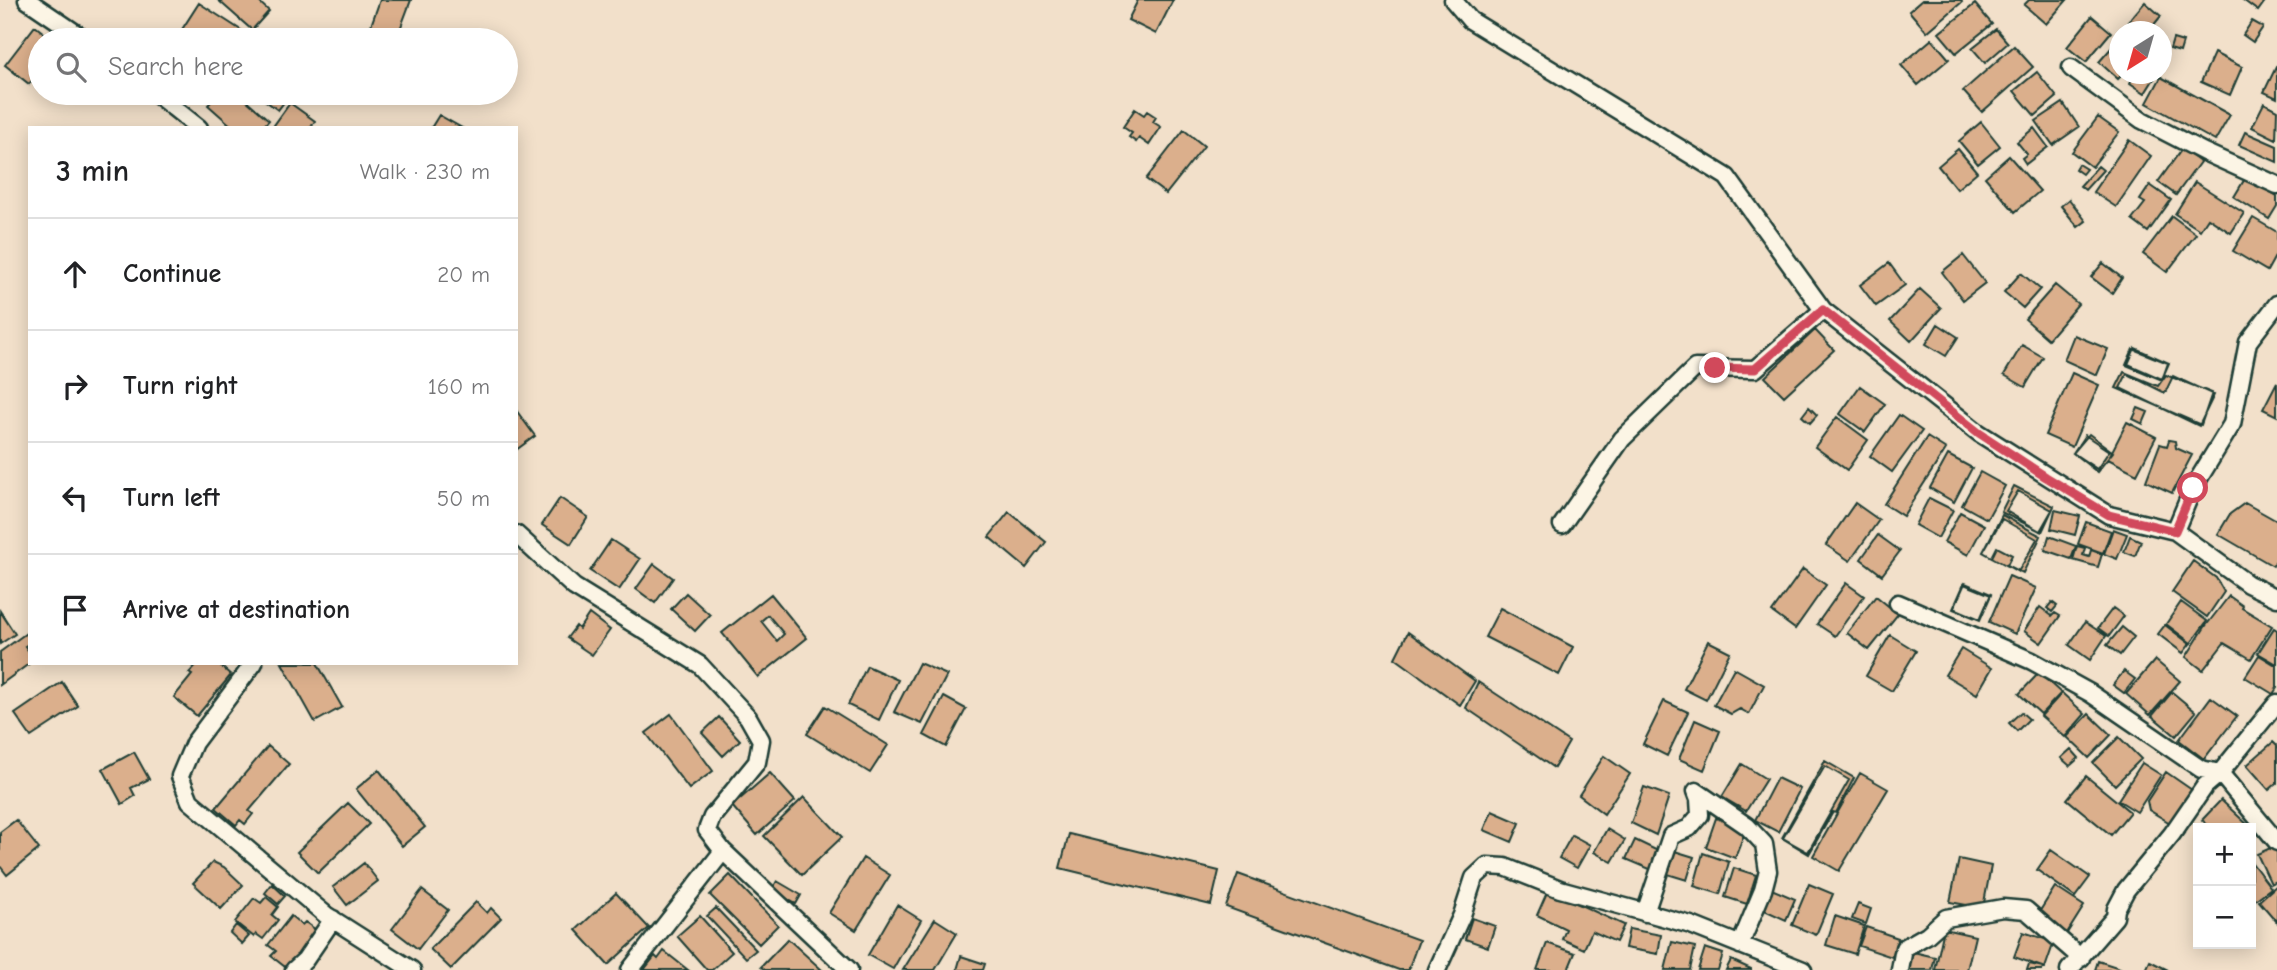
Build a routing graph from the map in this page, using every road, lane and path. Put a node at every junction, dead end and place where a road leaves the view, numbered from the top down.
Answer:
1 (27, 0) edge
2 (1453, 0) edge
3 (68, 28) edge
4 (2071, 68) dead end
5 (170, 105) edge
6 (196, 126) edge
7 (2277, 185) edge
8 (2277, 304) edge
9 (1823, 310) junction
10 (1562, 525) dead end
11 (2175, 531) junction
12 (518, 536) edge
13 (2277, 598) edge
14 (1898, 603) dead end
15 (252, 665) edge
16 (2277, 703) edge
17 (2221, 773) junction
18 (2277, 842) edge
19 (723, 851) junction
20 (1645, 912) junction
21 (332, 919) junction
22 (1740, 945) junction
23 (2081, 958) junction
24 (294, 970) edge
25 (412, 970) edge
26 (630, 970) edge
27 (849, 970) edge
28 (1437, 970) edge
29 (1803, 970) edge
30 (1900, 970) edge
31 (2069, 970) edge

1 - 3 street
2 - 9 street
4 - 7 street
5 - 6 street
8 - 11 street
9 - 10 street
9 - 11 street
11 - 13 street
12 - 19 street
14 - 17 street
15 - 21 street
16 - 17 street
17 - 18 street
17 - 23 street
19 - 26 street
19 - 27 street
20 - 22 street
20 - 22 street
20 - 28 street
21 - 24 street
21 - 25 street
22 - 29 street
23 - 30 street
23 - 31 street

